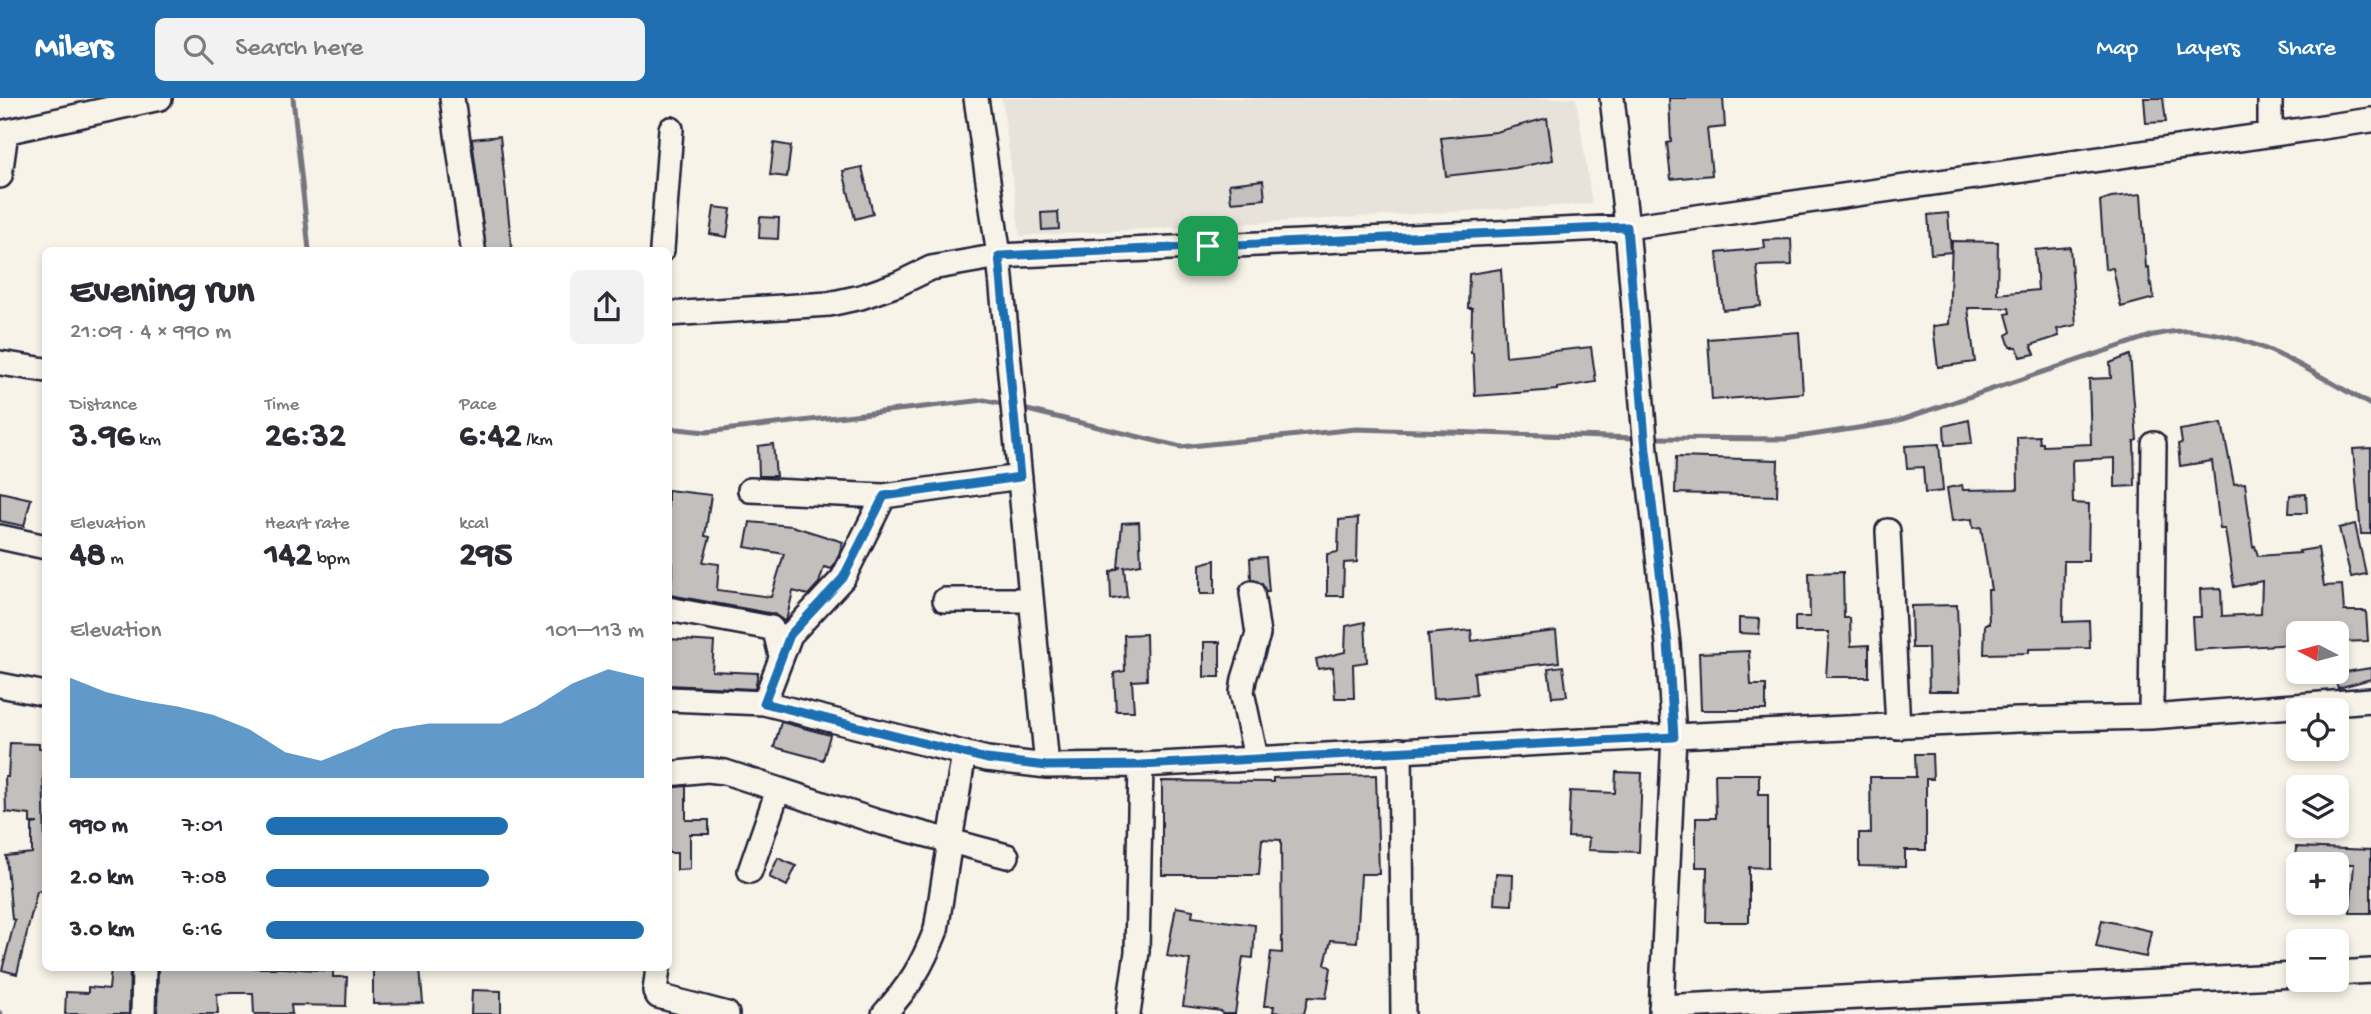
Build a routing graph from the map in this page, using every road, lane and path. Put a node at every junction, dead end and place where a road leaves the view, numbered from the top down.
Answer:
1 (160, 98) edge
2 (452, 98) edge
3 (976, 98) edge
4 (1612, 98) edge
5 (2270, 98) edge
6 (85, 106) edge
7 (2371, 120) edge
8 (671, 129) dead end
9 (3, 132) edge
10 (2270, 134) junction
11 (0, 176) edge
12 (1627, 227) junction
13 (473, 247) edge
14 (662, 247) edge
15 (999, 256) junction
16 (672, 314) edge
17 (0, 363) edge
18 (42, 369) edge
19 (2154, 444) dead end
20 (1020, 477) junction
21 (750, 490) dead end
22 (884, 496) junction
23 (1888, 531) dead end
24 (0, 537) edge
25 (42, 546) edge
26 (1252, 593) dead end
27 (945, 600) dead end
28 (1031, 600) junction
29 (672, 610) edge
30 (781, 656) junction
31 (0, 685) edge
32 (42, 694) edge
33 (672, 699) edge
34 (2371, 700) edge
35 (764, 703) junction
36 (2151, 717) junction
37 (1898, 727) junction
38 (1674, 737) junction
39 (1400, 750) junction
40 (964, 753) junction
41 (1256, 758) junction
42 (1141, 765) junction
43 (1047, 766) junction
44 (672, 774) edge
45 (778, 790) junction
46 (951, 842) junction
47 (1007, 856) dead end
48 (750, 871) dead end
49 (144, 971) edge
50 (658, 971) edge
51 (2371, 971) edge
52 (2349, 972) edge
53 (2286, 976) edge
54 (1908, 1004) edge
55 (1661, 1011) edge
56 (143, 1014) edge
57 (727, 1014) edge
58 (884, 1014) edge
59 (1128, 1014) edge
60 (1403, 1014) edge

1 - 6 street
2 - 13 street
3 - 15 street
4 - 12 street
5 - 10 street
6 - 9 street
7 - 10 street
8 - 14 street
9 - 11 street
10 - 12 street
12 - 15 street
12 - 38 street
15 - 16 street
15 - 20 street
17 - 18 street
19 - 36 street
20 - 22 street
20 - 28 street
21 - 22 street
22 - 30 street
23 - 37 street
24 - 25 street
26 - 41 street
27 - 28 street
28 - 43 street
29 - 30 street
30 - 35 street
31 - 32 street
33 - 35 street
34 - 36 street
35 - 40 street
36 - 37 street
37 - 38 street
38 - 39 street
38 - 55 street
39 - 41 street
39 - 60 street
40 - 43 street
40 - 46 street
41 - 42 street
42 - 43 street
42 - 59 street
44 - 45 street
45 - 46 street
45 - 48 street
46 - 47 street
46 - 58 street
49 - 56 street
50 - 57 street
51 - 52 street
53 - 54 street
54 - 55 street

